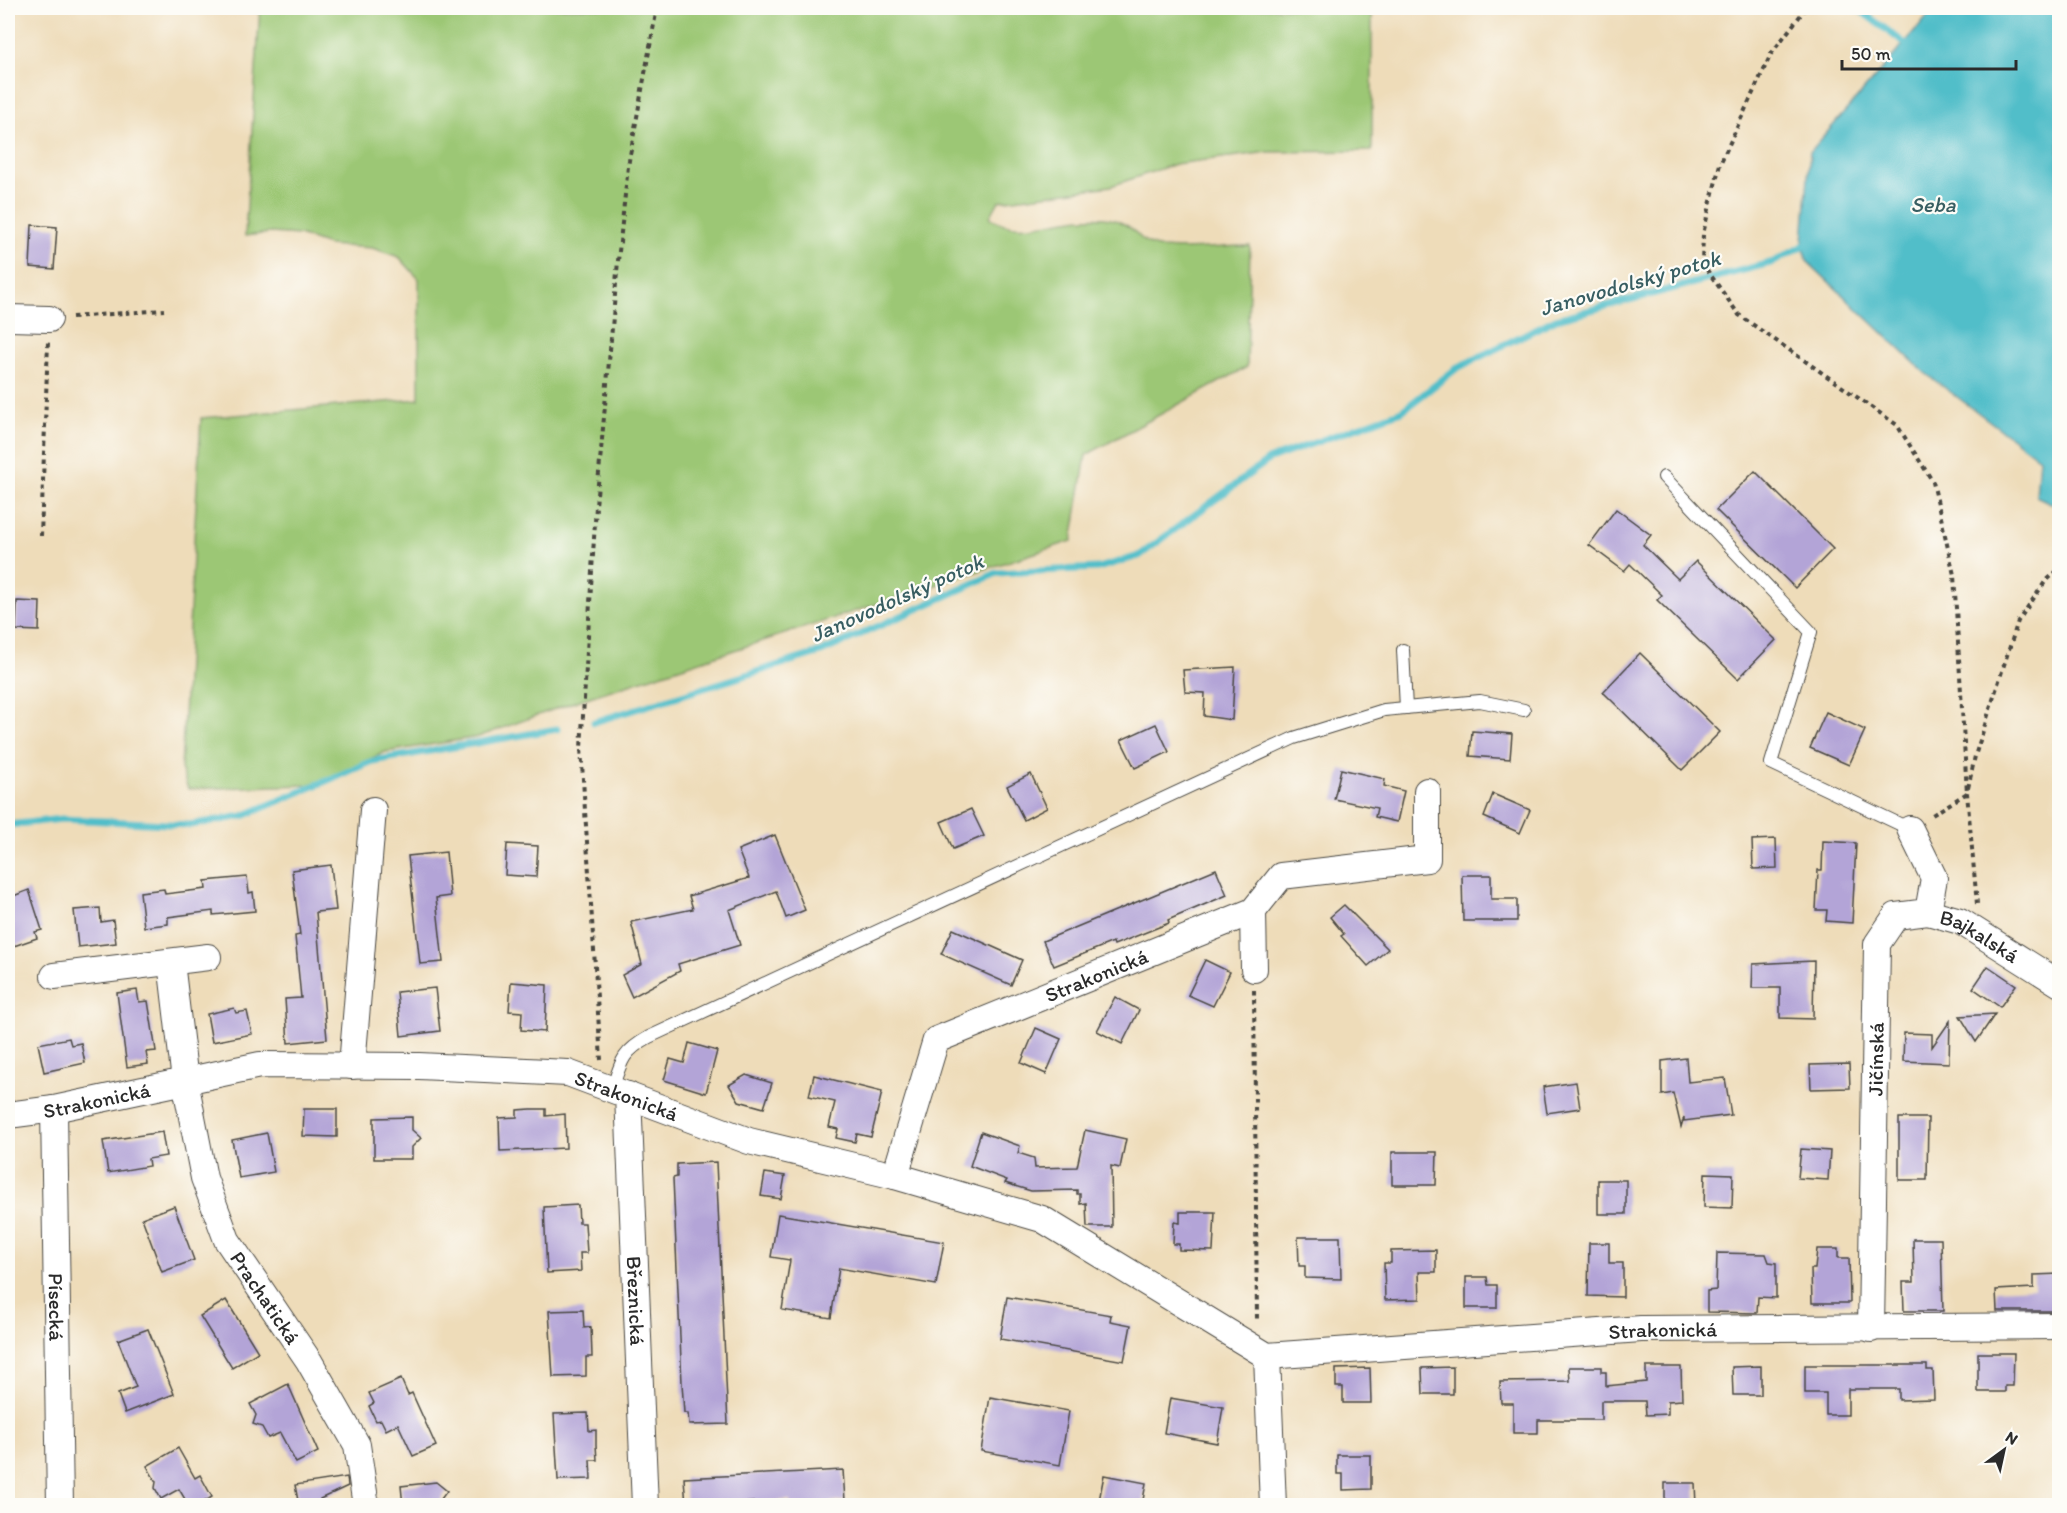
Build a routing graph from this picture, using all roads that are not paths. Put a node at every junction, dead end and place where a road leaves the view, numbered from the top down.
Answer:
1 (8, 318) edge
2 (48, 319) road end
3 (1664, 477) dead end
4 (1403, 650) dead end
5 (1406, 708) junction
6 (1524, 710) dead end
7 (1427, 791) dead end
8 (373, 810) dead end
9 (1910, 829) joint
10 (1253, 911) junction
11 (1928, 912) junction
12 (208, 957) dead end
13 (171, 962) junction
14 (1254, 969) road end
15 (54, 976) dead end
16 (2060, 984) edge
17 (352, 1066) junction
18 (185, 1081) junction
19 (614, 1090) junction
20 (54, 1109) junction
21 (8, 1115) edge
22 (895, 1176) junction
23 (2060, 1326) edge
24 (1871, 1329) junction
25 (1267, 1356) junction
26 (64, 1503) edge
27 (366, 1506) edge
28 (645, 1506) edge
29 (1274, 1506) edge

1 - 2 street
3 - 9 lane
4 - 5 lane
5 - 6 lane
5 - 19 lane
7 - 10 street, Strakonická
8 - 17 street
9 - 11 street
10 - 14 street
10 - 22 street, Strakonická
11 - 16 street, Bajkalská
11 - 24 street, Jičínská
12 - 13 street
13 - 15 street
13 - 18 street
17 - 18 street, Strakonická
17 - 19 street, Strakonická
18 - 20 street, Strakonická
18 - 27 street, Prachatická
19 - 22 street, Strakonická
19 - 28 street, Březnická
20 - 21 street, Strakonická
20 - 26 street, Písecká
22 - 25 street, Strakonická
23 - 24 street, Strakonická
24 - 25 street, Strakonická
25 - 29 street

